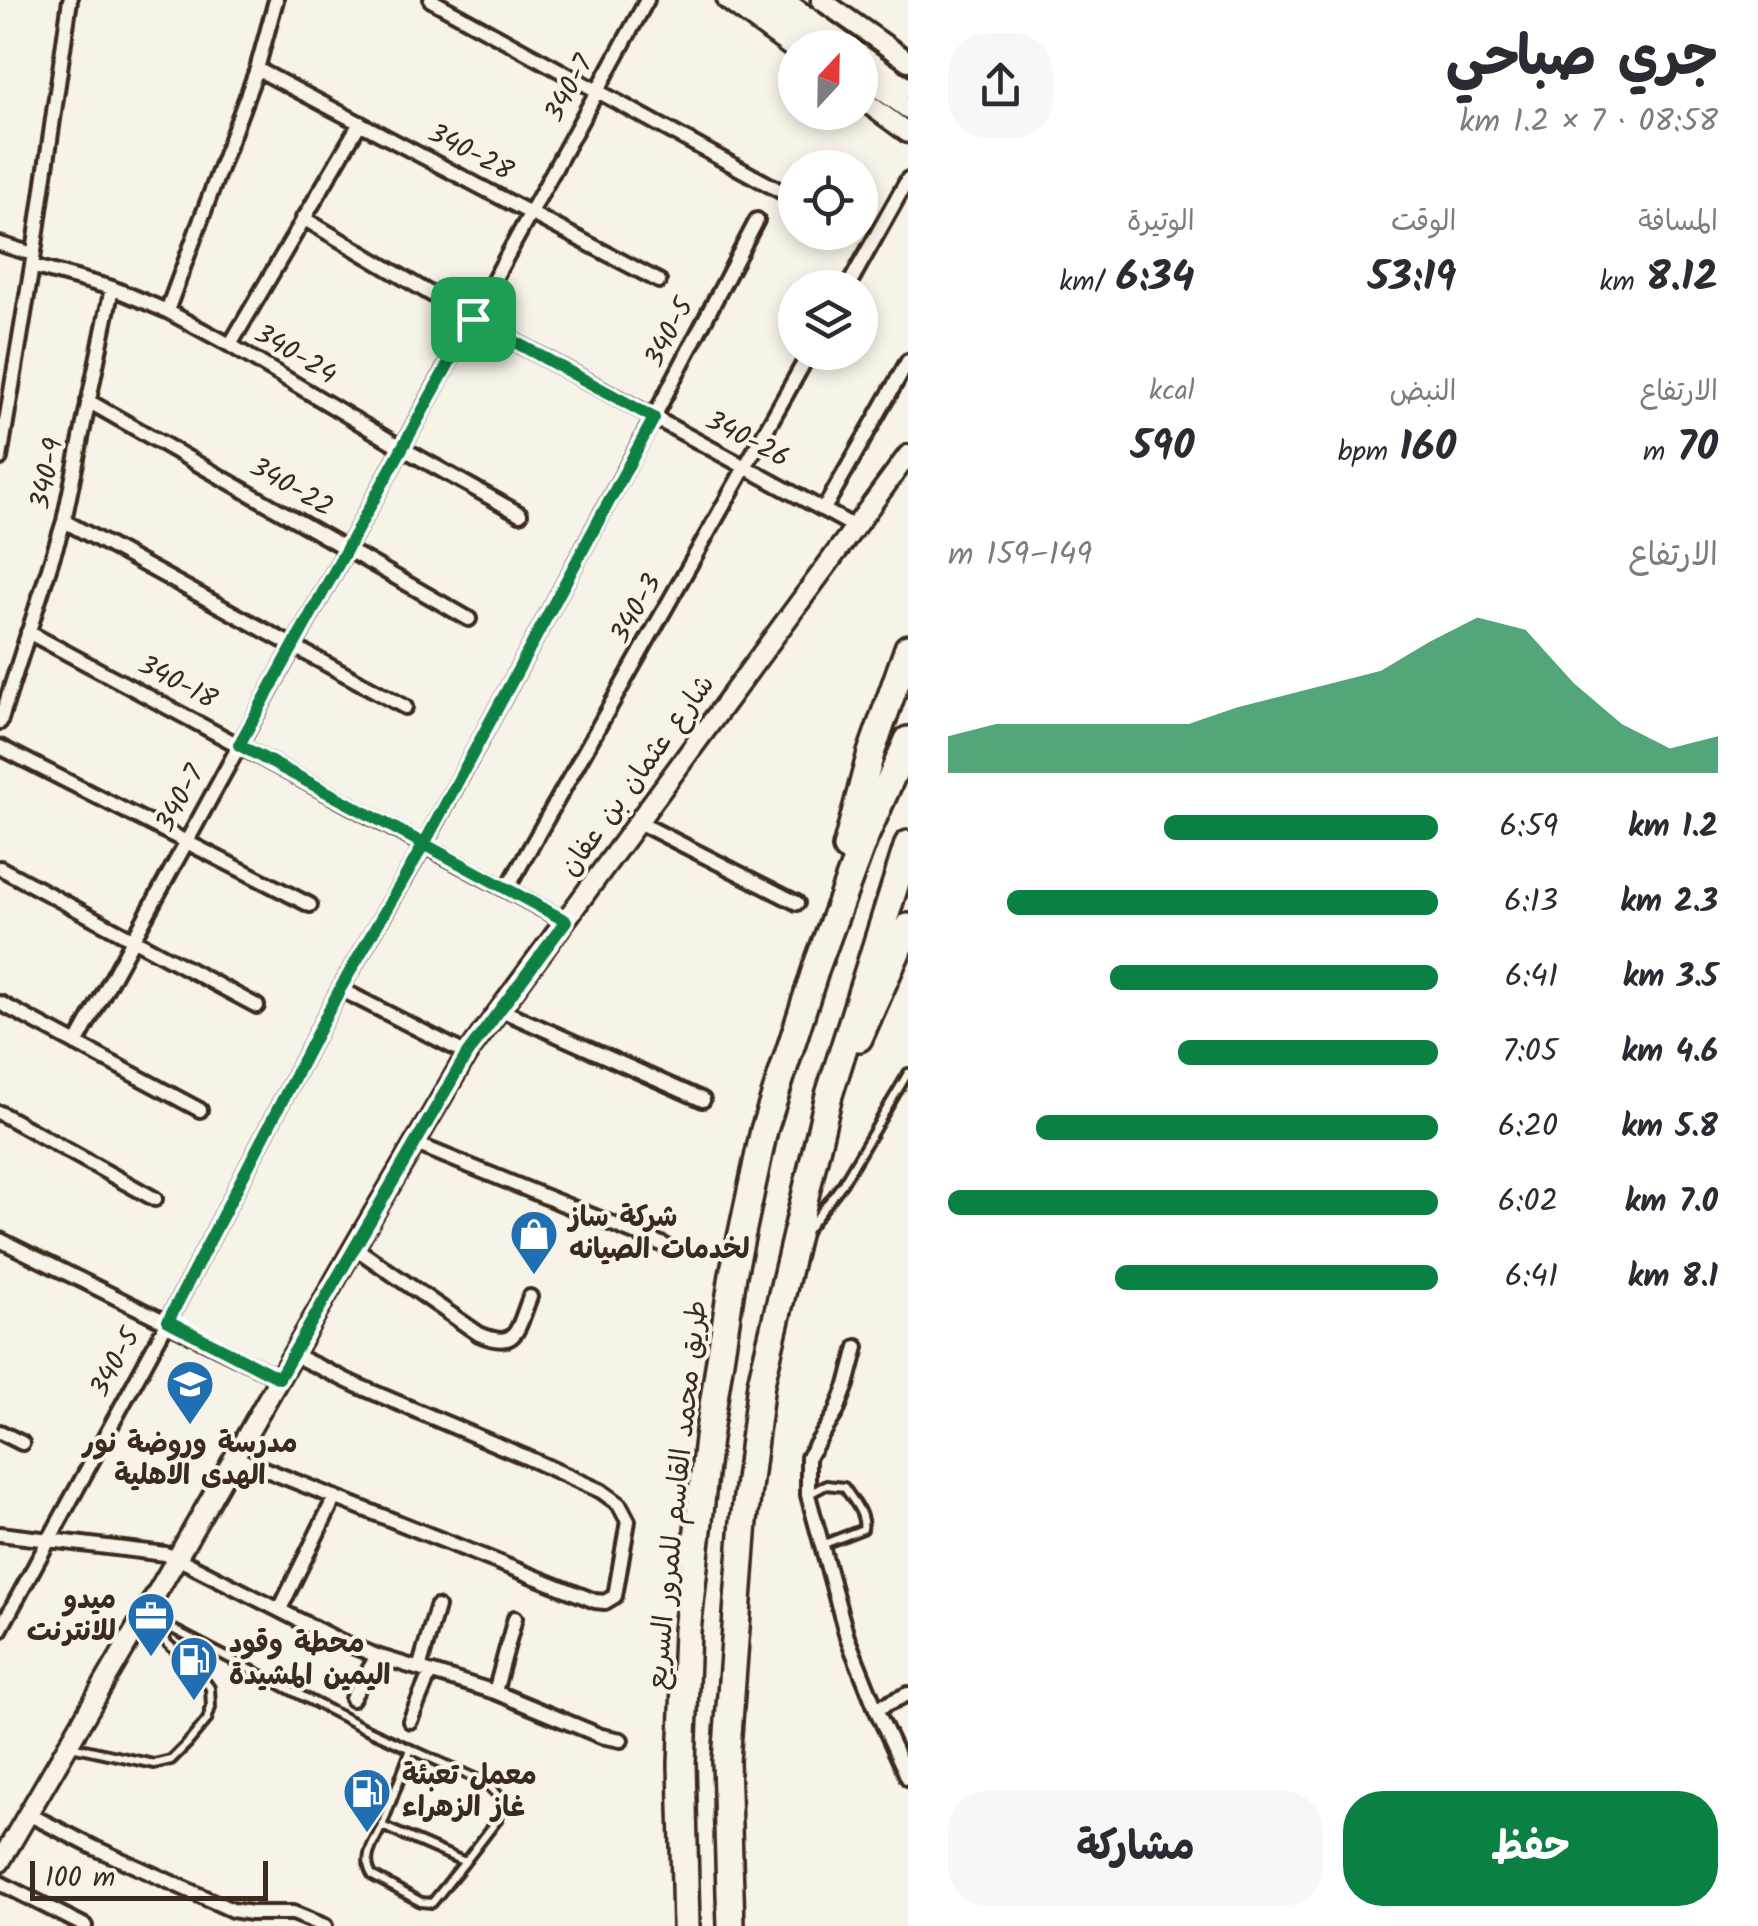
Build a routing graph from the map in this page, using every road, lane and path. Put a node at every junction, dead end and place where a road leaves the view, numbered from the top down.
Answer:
1 (70, 0) edge
2 (276, 0) edge
3 (431, 0) edge
4 (646, 0) edge
5 (727, 0) edge
6 (756, 0) edge
7 (784, 0) edge
8 (821, 0) edge
9 (797, 30) edge
10 (826, 30) edge
11 (778, 38) edge
12 (908, 61) edge
13 (878, 67) edge
14 (257, 69) junction
15 (878, 88) edge
16 (908, 88) edge
17 (598, 91) junction
18 (908, 109) edge
19 (878, 111) edge
20 (360, 123) junction
21 (908, 133) edge
22 (908, 179) edge
23 (778, 190) edge
24 (531, 214) junction
25 (303, 218) junction
26 (757, 220) dead end
27 (878, 232) edge
28 (0, 244) edge
29 (32, 260) junction
30 (659, 282) dead end
31 (112, 288) junction
32 (166, 311) junction
33 (473, 319) junction
34 (230, 344) junction
35 (908, 362) edge
36 (800, 370) edge
37 (88, 401) junction
38 (654, 418) junction
39 (402, 448) junction
40 (908, 455) edge
41 (0, 458) edge
42 (746, 467) junction
43 (824, 509) junction
44 (520, 514) dead end
45 (64, 520) junction
46 (855, 528) junction
47 (347, 549) junction
48 (469, 619) dead end
49 (28, 632) junction
50 (294, 646) junction
51 (908, 648) edge
52 (405, 707) dead end
53 (0, 722) edge
54 (908, 740) edge
55 (239, 745) junction
56 (0, 747) edge
57 (638, 822) junction
58 (187, 841) junction
59 (424, 844) junction
60 (908, 844) edge
61 (0, 868) edge
62 (507, 889) junction
63 (797, 902) dead end
64 (310, 905) dead end
65 (566, 921) junction
66 (908, 926) edge
67 (132, 940) junction
68 (817, 965) junction
69 (340, 989) junction
70 (0, 1004) edge
71 (257, 1006) dead end
72 (500, 1010) junction
73 (76, 1044) junction
74 (467, 1054) junction
75 (908, 1073) edge
76 (829, 1095) junction
77 (703, 1100) dead end
78 (200, 1110) dead end
79 (0, 1114) edge
80 (416, 1144) junction
81 (155, 1199) dead end
82 (0, 1240) edge
83 (664, 1245) dead end
84 (354, 1247) junction
85 (792, 1251) junction
86 (530, 1298) dead end
87 (168, 1321) junction
88 (857, 1346) dead end
89 (292, 1354) junction
90 (279, 1378) junction
91 (0, 1432) edge
92 (22, 1443) dead end
93 (234, 1457) junction
94 (808, 1495) junction
95 (335, 1497) junction
96 (0, 1534) edge
97 (49, 1540) junction
98 (821, 1546) junction
99 (177, 1558) junction
100 (437, 1607) dead end
101 (280, 1609) junction
102 (150, 1618) junction
103 (515, 1618) dead end
104 (0, 1630) edge
105 (377, 1656) junction
106 (424, 1671) junction
107 (494, 1692) junction
108 (908, 1694) edge
109 (352, 1699) dead end
110 (876, 1709) junction
111 (410, 1720) dead end
112 (621, 1740) dead end
113 (68, 1746) junction
114 (412, 1750) junction
115 (908, 1778) edge
116 (28, 1814) junction
117 (382, 1826) junction
118 (0, 1862) edge
119 (465, 1862) junction
120 (0, 1883) edge
121 (272, 1920) edge
122 (85, 1926) edge
123 (325, 1926) edge
124 (686, 1926) edge
125 (731, 1926) edge

1 - 29 street
2 - 14 street
3 - 17 street
4 - 17 street, 340-7
5 - 11 street
6 - 9 street
7 - 10 street
8 - 12 street
13 - 16 street
14 - 20 street, 340-28
14 - 32 street
15 - 18 street
17 - 23 street
17 - 24 street, 340-7
19 - 21 street
20 - 24 street, 340-28
20 - 25 street
22 - 27 street
24 - 30 street, 340-28
24 - 33 street, 340-7
25 - 33 street, 340-26
25 - 34 street
26 - 38 street, 340-5
28 - 29 street, 340-24
29 - 31 street, 340-24
29 - 41 street
31 - 32 street, 340-24
31 - 37 street, 340-9
32 - 34 street, 340-24
33 - 38 street, 340-26
33 - 39 street, 340-7
34 - 39 street, 340-24
35 - 43 street
36 - 42 street, 340-3
37 - 45 street, 340-9
37 - 47 street, 340-22
38 - 42 street, 340-26
38 - 59 street, 340-5
39 - 44 street, 340-24
39 - 47 street, 340-7
40 - 46 street, شارع عثمان بن عفان
42 - 43 street, 340-26
42 - 62 street, 340-3
43 - 46 street, 340-26
45 - 49 street, 340-9
45 - 50 street
46 - 57 street, شارع عثمان بن عفان
47 - 48 street, 340-22
47 - 50 street, 340-7
49 - 53 street, 340-9
49 - 55 street, 340-18
50 - 52 street
50 - 55 street, 340-7
51 - 68 highway
54 - 68 highway, طريق محمد القاسم للمرور السريع
55 - 58 street, 340-7
55 - 59 street, 340-18
56 - 58 street
57 - 63 street
57 - 65 street, شارع عثمان بن عفان
58 - 64 street
58 - 67 street, 340-7
59 - 62 street, 340-18
59 - 69 street, 340-5
60 - 76 highway
61 - 67 street
62 - 65 street, 340-18
65 - 72 street, شارع عثمان بن عفان
66 - 76 highway
67 - 71 street
67 - 73 street, 340-7
68 - 124 highway, طريق محمد القاسم للمرور السريع
69 - 74 street
69 - 87 street, 340-5
70 - 73 street
72 - 74 street, شارع عثمان بن عفان
72 - 77 street
73 - 78 street
74 - 80 street, شارع عثمان بن عفان
75 - 85 lane
76 - 85 highway
79 - 81 street
80 - 83 street
80 - 84 street, شارع عثمان بن عفان
82 - 87 street
84 - 86 street
84 - 89 street, شارع عثمان بن عفان
85 - 125 highway
87 - 90 street
87 - 97 street, 340-5
88 - 94 street
89 - 90 street, شارع عثمان بن عفان
89 - 95 street
90 - 93 street, شارع عثمان بن عفان
91 - 92 street
93 - 95 street
93 - 99 street, شارع عثمان بن عفان
94 - 98 street
94 - 98 lane
95 - 101 street
96 - 97 street
97 - 99 street
97 - 104 street, 340-5
98 - 110 street
99 - 101 street
99 - 102 street, شارع عثمان بن عفان
100 - 106 street
101 - 105 street
102 - 113 street, شارع عثمان بن عفان
102 - 113 lane
102 - 114 lane
103 - 107 street
105 - 106 street
105 - 109 street
106 - 107 street
106 - 111 street
107 - 112 street
108 - 110 street
110 - 115 street
113 - 116 street, شارع عثمان بن عفان
114 - 117 lane
114 - 119 lane
116 - 118 street, شارع عثمان بن عفان
116 - 121 street
117 - 119 lane
117 - 119 lane
120 - 122 street
121 - 123 street

